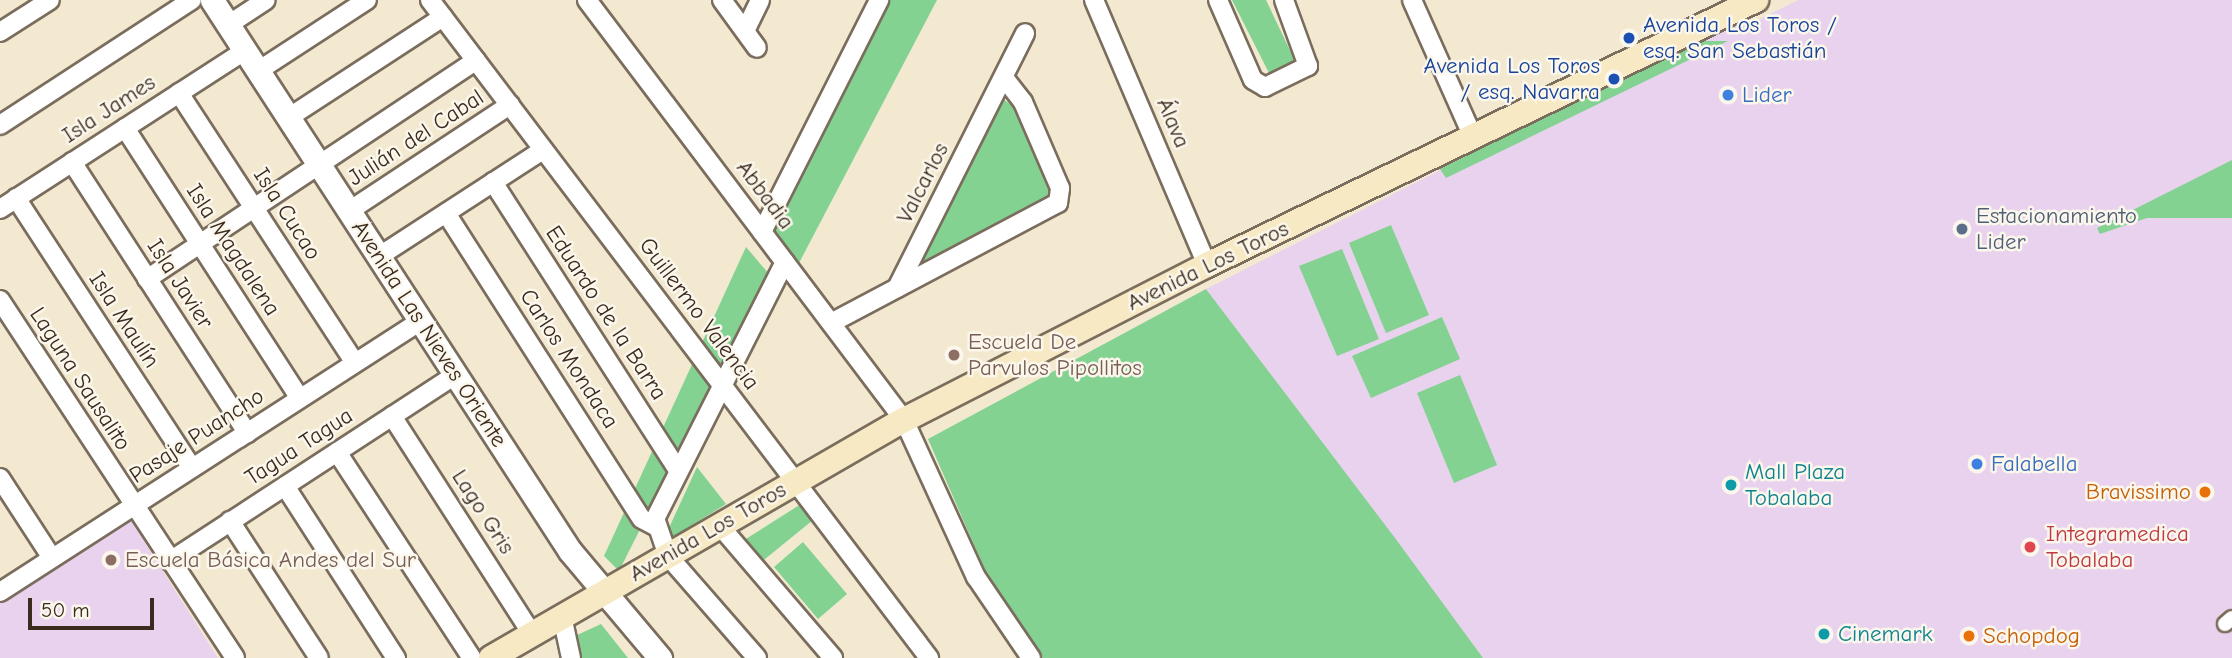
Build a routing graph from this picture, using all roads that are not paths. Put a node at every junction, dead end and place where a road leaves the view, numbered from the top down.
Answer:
1 (192, 0) edge
2 (212, 0) edge
3 (266, 0) edge
4 (367, 0) edge
5 (430, 0) edge
6 (587, 0) edge
7 (722, 0) edge
8 (760, 0) edge
9 (878, 0) edge
10 (1094, 0) edge
11 (1219, 0) edge
12 (1284, 0) edge
13 (1412, 0) edge
14 (1756, 0) edge
15 (47, 1) edge
16 (443, 17) junction
17 (228, 25) junction
18 (745, 31) junction
19 (0, 32) edge
20 (1026, 33) dead end
21 (757, 48) dead end
22 (244, 51) junction
23 (476, 60) junction
24 (258, 71) junction
25 (1004, 78) junction
26 (179, 93) junction
27 (510, 105) junction
28 (288, 118) junction
29 (0, 125) edge
30 (125, 128) junction
31 (1473, 137) junction
32 (543, 150) junction
33 (72, 162) junction
34 (318, 165) junction
35 (493, 182) junction
36 (16, 198) junction
37 (254, 208) junction
38 (0, 209) edge
39 (349, 211) junction
40 (446, 213) junction
41 (762, 232) junction
42 (200, 244) junction
43 (378, 257) junction
44 (785, 262) junction
45 (1207, 265) junction
46 (147, 279) junction
47 (897, 288) junction
48 (0, 300) edge
49 (420, 321) junction
50 (831, 323) junction
51 (355, 363) junction
52 (455, 375) junction
53 (722, 385) junction
54 (300, 398) junction
55 (392, 416) junction
56 (904, 419) junction
57 (247, 433) junction
58 (337, 452) junction
59 (192, 468) junction
60 (678, 470) junction
61 (0, 478) edge
62 (796, 482) junction
63 (285, 486) junction
64 (133, 506) junction
65 (230, 521) junction
66 (655, 526) junction
67 (720, 526) junction
68 (668, 556) junction
69 (52, 558) junction
70 (170, 561) junction
71 (0, 592) edge
72 (603, 593) junction
73 (562, 616) junction
74 (533, 634) junction
75 (235, 658) edge
76 (319, 658) edge
77 (396, 658) edge
78 (472, 658) edge
79 (491, 658) edge
80 (571, 658) edge
81 (660, 658) edge
82 (757, 658) edge
83 (833, 658) edge
84 (929, 658) edge
85 (1031, 658) edge

1 - 29 street
2 - 17 street, Avenida Las Nieves Oriente
3 - 17 street
4 - 24 street
5 - 16 street, Guillermo Valencia
6 - 41 street, Abbadia
7 - 18 street
8 - 18 street
9 - 41 street
10 - 45 street, Álava
11 - 12 street
13 - 31 street
14 - 31 main road, Avenida Los Toros
15 - 19 street
16 - 23 street, Guillermo Valencia
16 - 28 street
17 - 22 street, Avenida Las Nieves Oriente
18 - 21 street
20 - 25 street, Valcarlos
22 - 24 street, Avenida Las Nieves Oriente
22 - 26 street, Isla James
23 - 27 street, Guillermo Valencia
23 - 34 street
24 - 28 street, Avenida Las Nieves Oriente
25 - 47 street, Valcarlos
25 - 47 street
26 - 30 street, Isla James
26 - 37 street, Isla Cucao
27 - 32 street, Guillermo Valencia
27 - 39 street, Julián del Cabal
28 - 34 street, Avenida Las Nieves Oriente
30 - 33 street, Isla James
30 - 42 street, Isla Magdalena
31 - 45 main road, Avenida Los Toros
32 - 35 street
32 - 53 street, Guillermo Valencia
33 - 36 street, Isla James
33 - 46 street, Isla Javier
34 - 37 street
34 - 39 street, Avenida Las Nieves Oriente
35 - 40 street
35 - 60 street, Eduardo de la Barra
36 - 38 street, Isla James
36 - 59 street, Isla Maulín
37 - 42 street
37 - 51 street, Isla Cucao
39 - 43 street, Avenida Las Nieves Oriente
40 - 43 street
40 - 66 street, Carlos Mondaca
41 - 44 street, Abbadia
42 - 46 street
42 - 54 street, Isla Magdalena
43 - 49 street, Avenida Las Nieves Oriente
44 - 50 street, Abbadia
44 - 53 street
45 - 56 main road, Avenida Los Toros
46 - 57 street, Isla Javier
47 - 50 street
48 - 64 street, Laguna Sausalito
49 - 51 street, Pasaje Puancho
49 - 52 street, Avenida Las Nieves Oriente
50 - 56 street, Abbadia
51 - 54 street, Pasaje Puancho
52 - 55 street, Tagua Tagua
52 - 72 street, Avenida Las Nieves Oriente
53 - 60 street
53 - 62 street, Guillermo Valencia
54 - 57 street, Pasaje Puancho
55 - 58 street, Tagua Tagua
55 - 74 street, Lago Gris
56 - 62 main road, Avenida Los Toros
56 - 85 street, Abbadia
57 - 59 street, Pasaje Puancho
58 - 63 street, Tagua Tagua
58 - 78 street
59 - 64 street, Pasaje Puancho
60 - 66 street
61 - 69 street
62 - 67 main road, Avenida Los Toros
62 - 84 street, Guillermo Valencia
63 - 65 street, Tagua Tagua
63 - 77 street
64 - 69 street, Pasaje Puancho
64 - 70 street, Laguna Sausalito
65 - 70 street, Tagua Tagua
65 - 76 street
66 - 68 street
67 - 68 main road, Avenida Los Toros
67 - 83 street
68 - 72 main road, Avenida Los Toros
68 - 82 street
69 - 71 street, Pasaje Puancho
70 - 75 street, Laguna Sausalito
72 - 73 main road, Avenida Los Toros
72 - 81 street, Avenida Las Nieves Oriente
73 - 74 main road, Avenida Los Toros
73 - 80 street
74 - 79 main road, Avenida Los Toros

